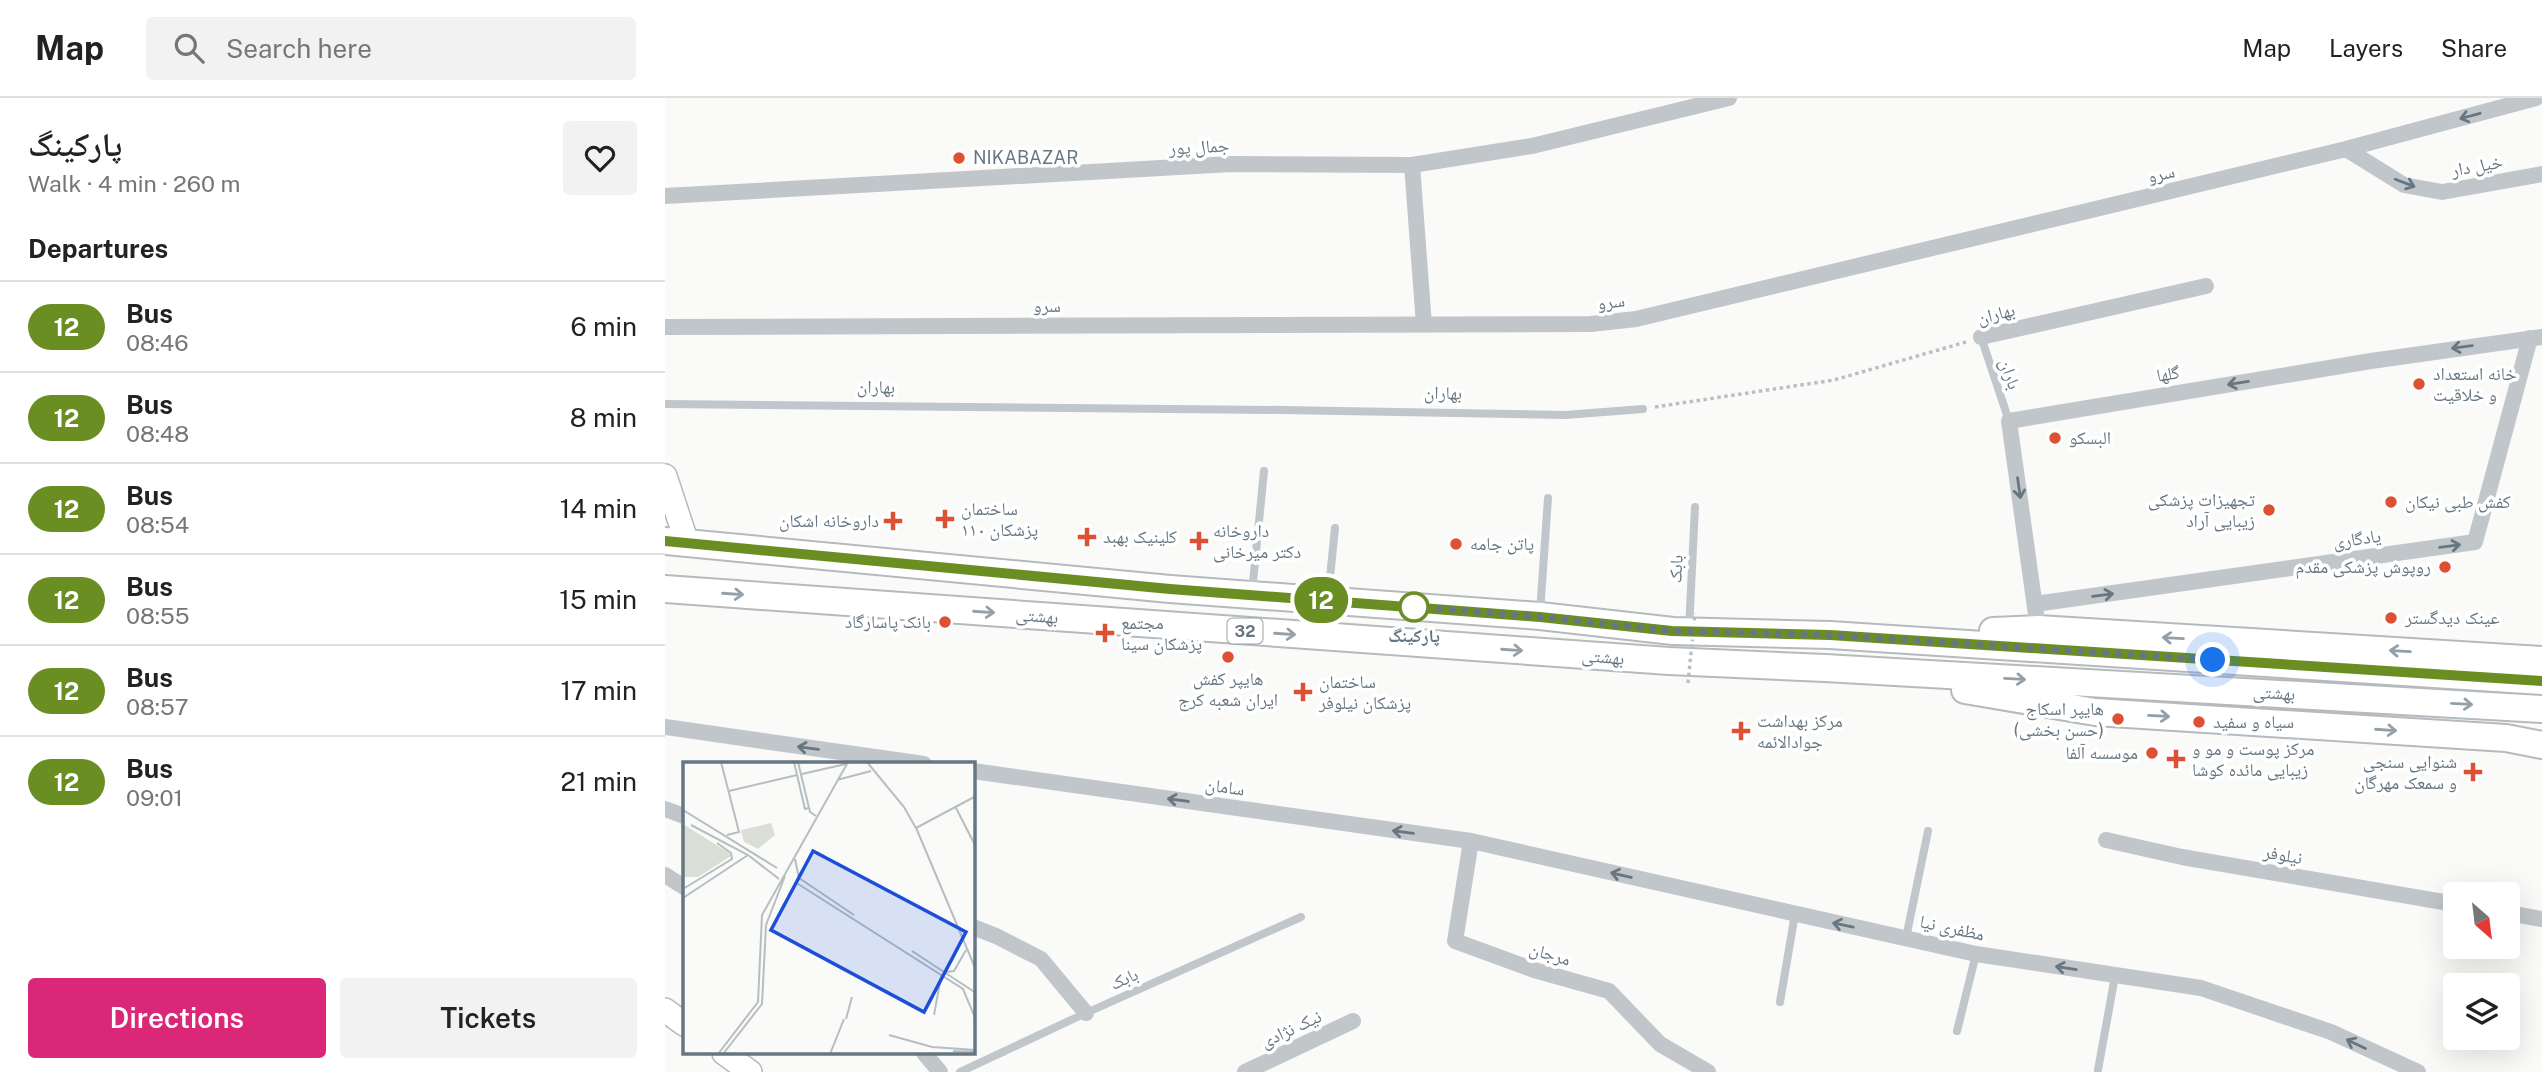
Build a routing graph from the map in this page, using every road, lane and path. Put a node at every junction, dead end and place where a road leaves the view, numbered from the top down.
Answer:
1 (1728, 98) edge
2 (2536, 98) edge
3 (2346, 149) junction
4 (1412, 165) junction
5 (2542, 174) edge
6 (665, 197) edge
7 (2206, 286) dead end
8 (1424, 325) junction
9 (665, 327) edge
10 (1981, 337) junction
11 (2536, 337) edge
12 (665, 404) edge
13 (1643, 409) joint
14 (2009, 421) junction
15 (1264, 471) dead end
16 (665, 476) edge
17 (1548, 498) dead end
18 (1695, 507) dead end
19 (1335, 528) dead end
20 (676, 542) edge
21 (665, 589) edge
22 (1252, 595) junction
23 (1328, 600) junction
24 (1540, 617) junction
25 (2037, 617) junction
26 (1692, 623) junction
27 (1830, 635) junction
28 (2542, 660) edge
29 (1825, 668) junction
30 (2542, 681) edge
31 (1688, 683) dead end
32 (2542, 709) edge
33 (665, 727) edge
34 (2542, 745) edge
35 (910, 762) edge
36 (975, 771) edge
37 (665, 808) edge
38 (683, 816) edge
39 (1928, 831) dead end
40 (2106, 840) dead end
41 (1471, 841) junction
42 (665, 875) edge
43 (683, 886) edge
44 (2443, 902) edge
45 (1795, 914) junction
46 (2520, 915) edge
47 (1301, 917) dead end
48 (2542, 919) edge
49 (975, 929) edge
50 (1906, 938) junction
51 (1976, 954) junction
52 (2115, 976) junction
53 (1780, 1002) dead end
54 (665, 1010) edge
55 (1086, 1013) junction
56 (1353, 1021) dead end
57 (683, 1023) edge
58 (1957, 1031) dead end
59 (725, 1054) edge
60 (925, 1054) edge
61 (2098, 1070) dead end
62 (750, 1072) edge
63 (940, 1072) edge
64 (960, 1072) edge
65 (1245, 1072) edge
66 (1708, 1072) edge
67 (2418, 1072) edge

1 - 4 street, جمال پور
2 -> 3 street, سرو
3 -> 5 street, خیل دار
3 - 8 street, سرو
4 - 6 street, جمال پور
4 - 8 street
7 - 10 street, بهاران
8 - 9 street, سرو
10 - 13 path, بهاران
10 - 14 lane, باران
11 -> 14 street, گلها
25 -> 11 street, یادگاری
12 - 13 lane, بهاران
14 -> 25 street
15 - 22 lane
16 - 20 street
17 - 24 lane
18 - 26 lane, بابک
19 - 23 lane
20 - 22 main road, بهشتى / 32
21 -> 29 main road, بهشتى / 32
22 - 23 main road, بهشتى / 32
23 - 24 main road, بهشتى / 32
24 - 26 main road, بهشتى / 32
25 - 27 main road
28 -> 25 main road
26 - 27 main road, بهشتى / 32
26 - 31 path, bridge
27 - 30 main road, بهشتى / 32
29 -> 32 main road, بهشتى / 32
29 -> 34 main road
35 -> 33 street
41 -> 36 street, سامان
37 - 38 street
39 - 50 lane
40 - 44 street, نیلوفر
45 -> 41 street, مظفری نیا
41 - 66 street, مرجان
42 - 43 street
50 -> 45 street, مظفری نیا
45 - 53 lane
46 - 48 street
47 - 55 lane, بابک
49 - 55 street
50 - 51 street, مظفری نیا
52 -> 51 street, مظفری نیا
51 - 58 lane
52 - 61 lane
67 -> 52 street, مظفری نیا
54 - 57 street
55 - 64 lane, بابک
56 - 65 street, نیک نژادی
59 - 62 street
60 - 63 street

